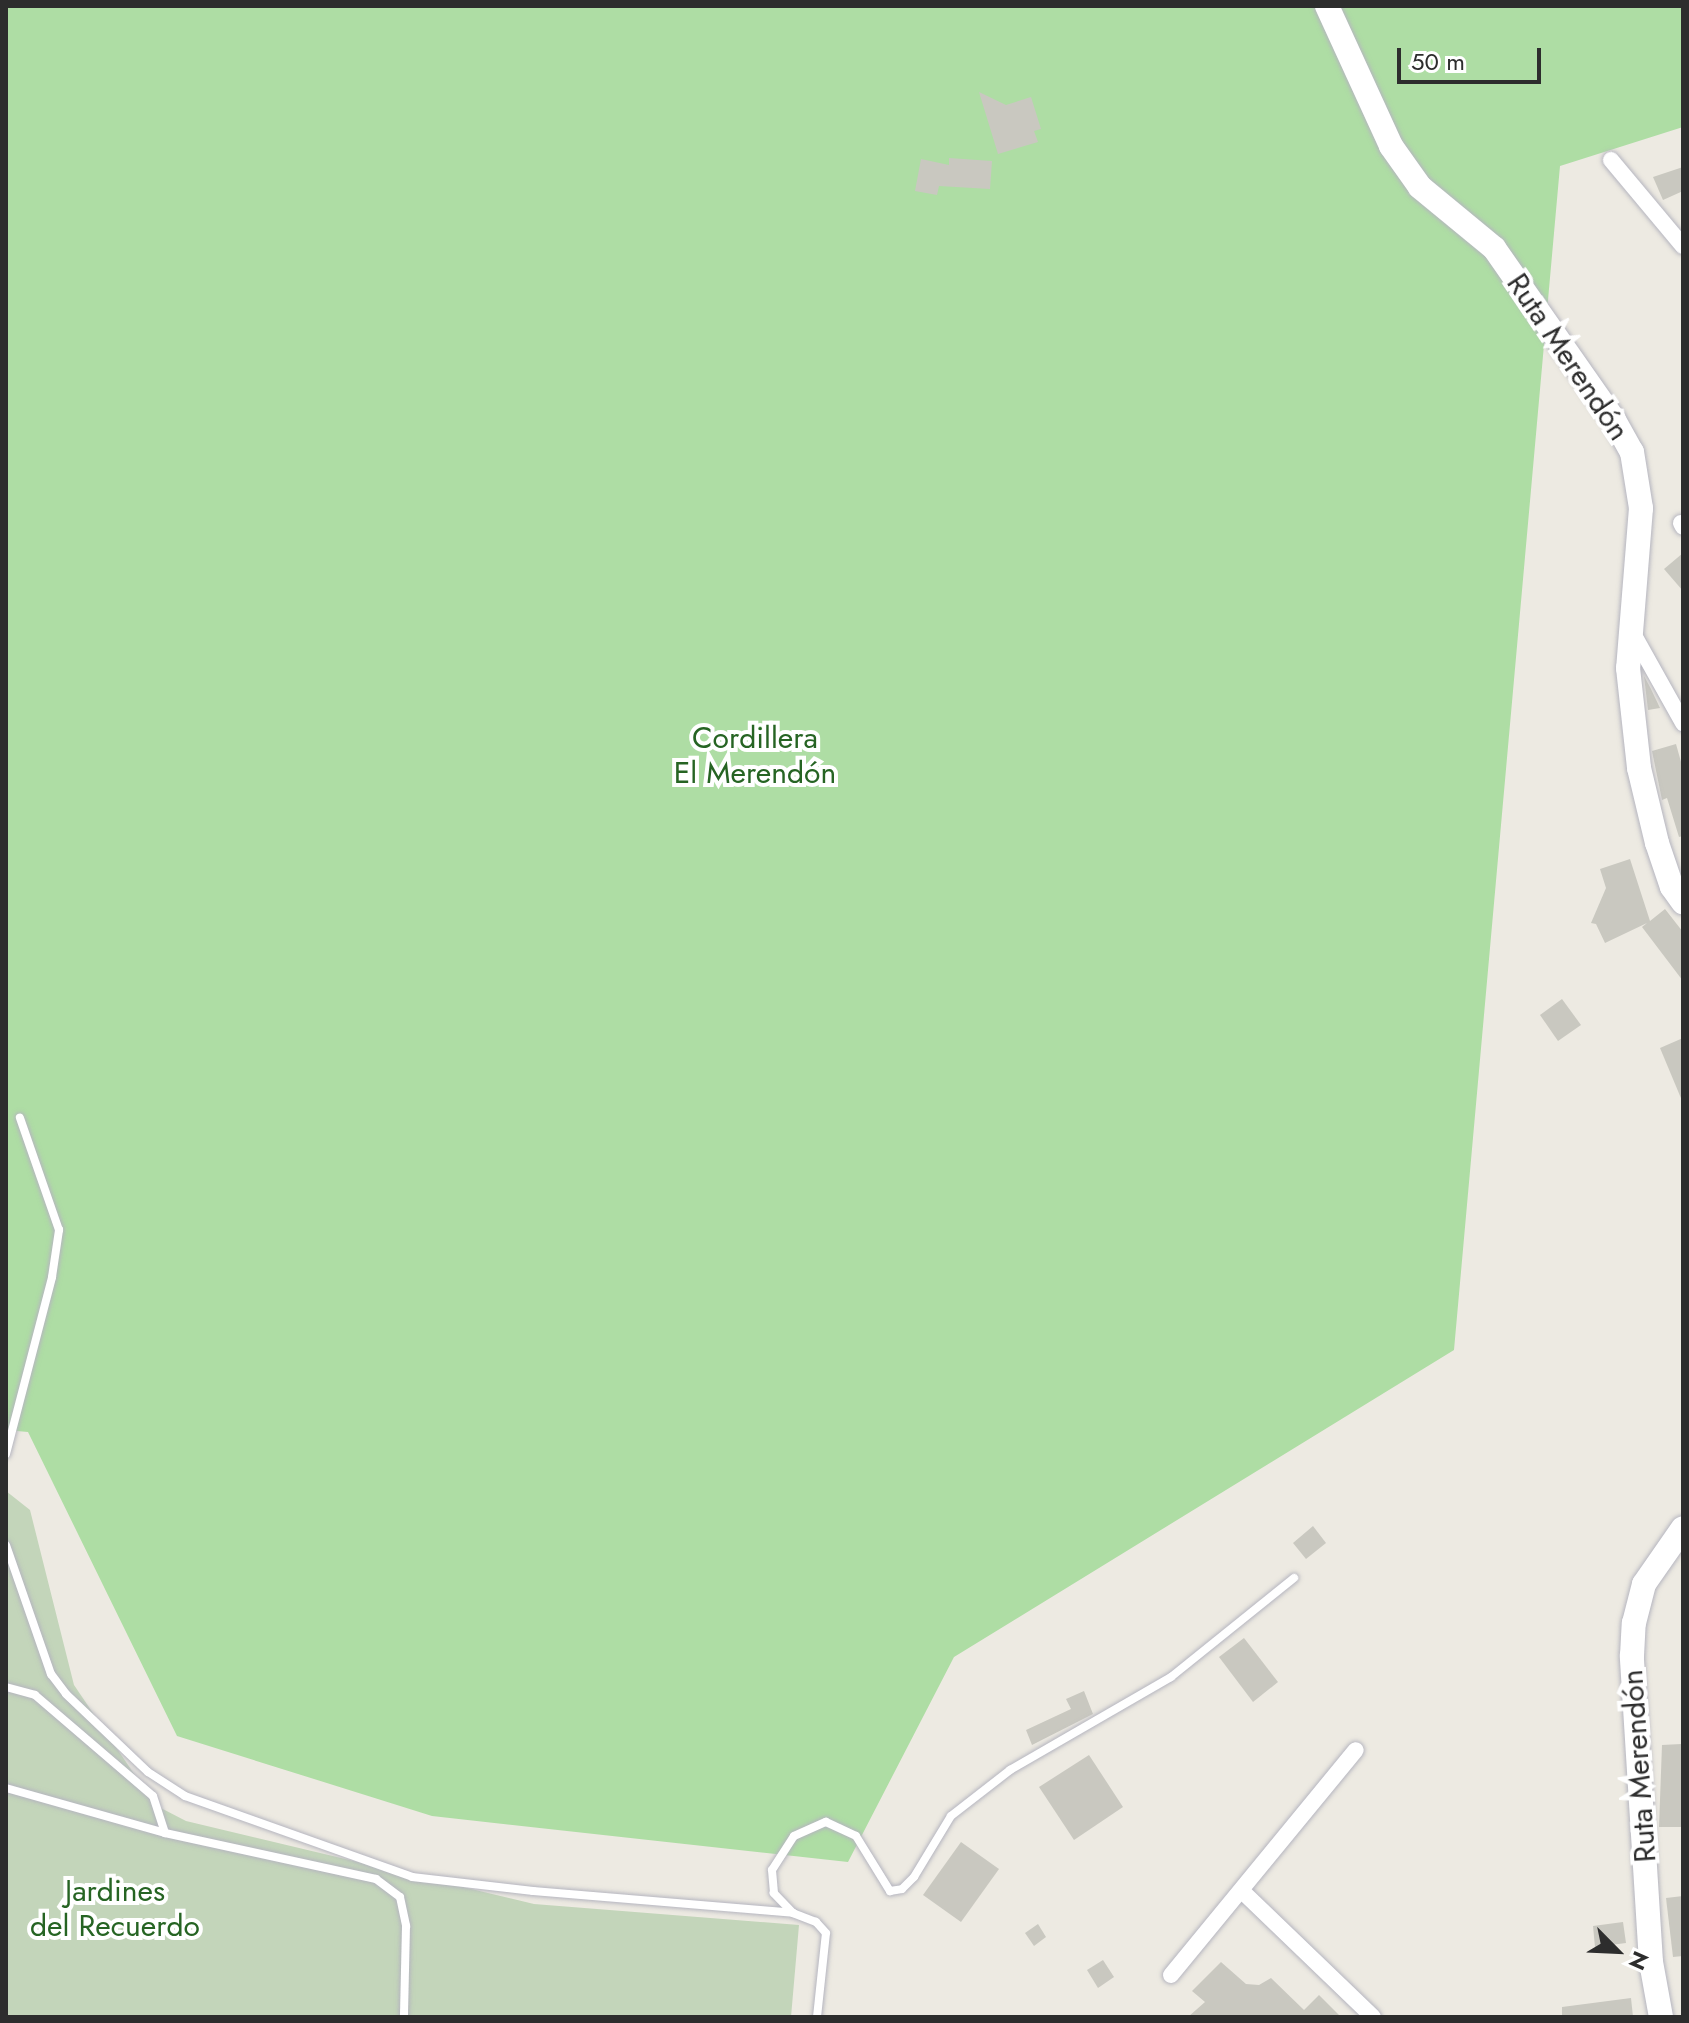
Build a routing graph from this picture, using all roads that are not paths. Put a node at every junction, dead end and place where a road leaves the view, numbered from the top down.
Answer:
1 (1327, 6) edge
2 (1611, 160) dead end
3 (1683, 246) edge
4 (1631, 630) junction
5 (1683, 723) edge
6 (1679, 890) edge
7 (20, 1118) dead end
8 (6, 1454) edge
9 (1683, 1528) edge
10 (6, 1545) edge
11 (1294, 1578) dead end
12 (6, 1687) edge
13 (1356, 1750) dead end
14 (6, 1788) edge
15 (165, 1833) junction
16 (1243, 1892) junction
17 (793, 1913) junction
18 (1171, 1975) dead end
19 (404, 2017) edge
20 (817, 2017) edge
21 (1373, 2017) edge
22 (1661, 2017) edge

1 - 4 street, Ruta Merendón
2 - 3 street
4 - 5 street
4 - 6 street, Ruta Merendón
7 - 8 lane
9 - 22 street, Ruta Merendón
10 - 17 lane
11 - 17 lane
12 - 15 lane
13 - 16 street
14 - 15 lane
15 - 19 lane
16 - 18 street
16 - 21 street
17 - 20 lane

